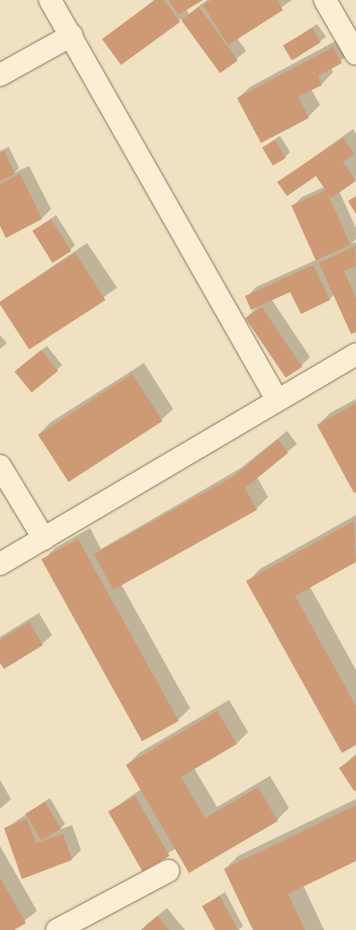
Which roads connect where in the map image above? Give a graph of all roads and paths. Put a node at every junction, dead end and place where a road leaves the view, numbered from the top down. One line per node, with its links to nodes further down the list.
1 (50, 0): 3 (street)
2 (325, 0): 4 (street)
3 (72, 35): 5 (street); 7 (street)
4 (356, 54)
5 (0, 75)
6 (356, 354): 7 (street)
7 (277, 400): 9 (street)
8 (0, 466): 9 (street)
9 (44, 539): 10 (street)
10 (0, 564)
11 (168, 872): 12 (street)
12 (57, 930)

